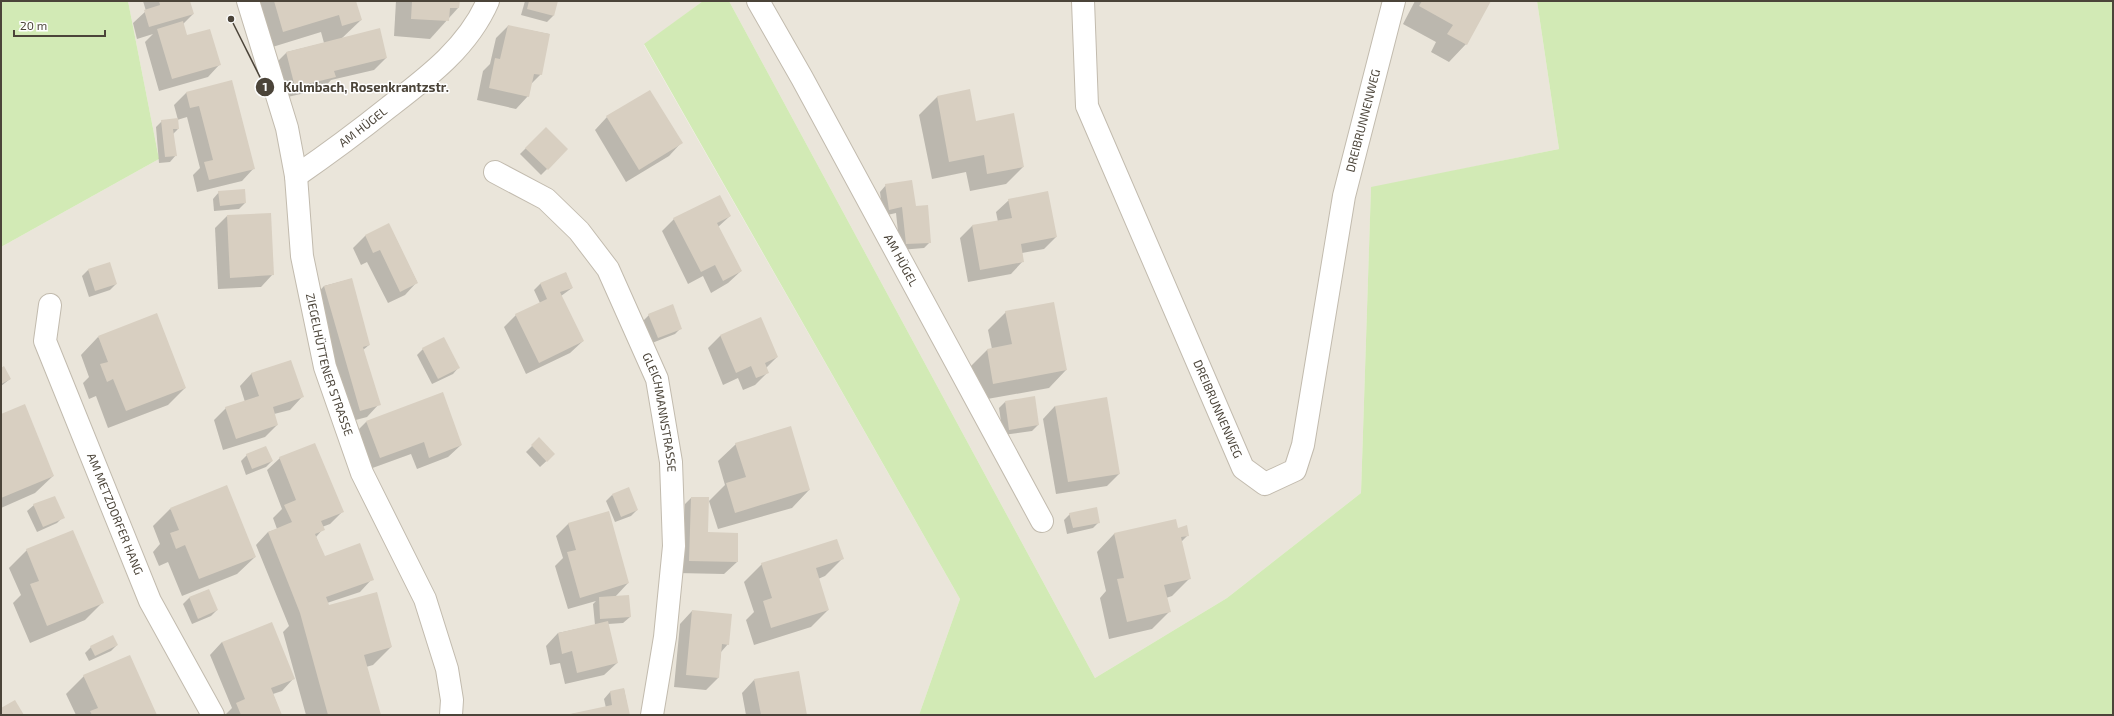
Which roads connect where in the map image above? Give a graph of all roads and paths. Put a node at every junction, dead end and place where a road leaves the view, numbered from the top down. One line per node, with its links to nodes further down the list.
1 (248, 1): 7 (street, ZIEGELHÜTTENER STRASSE)
2 (488, 1): 7 (street, AM HÜGEL)
3 (758, 1): 9 (street, AM HÜGEL)
4 (1083, 1): 5 (street, DREIBRUNNENWEG)
5 (1394, 1)
6 (495, 172): 12 (street, GLEICHMANNSTRASSE)
7 (296, 176): 11 (street, ZIEGELHÜTTENER STRASSE)
8 (50, 305): 10 (street, AM METZDORFER HANG)
9 (1042, 521)
10 (213, 715)
11 (451, 715)
12 (652, 715)

